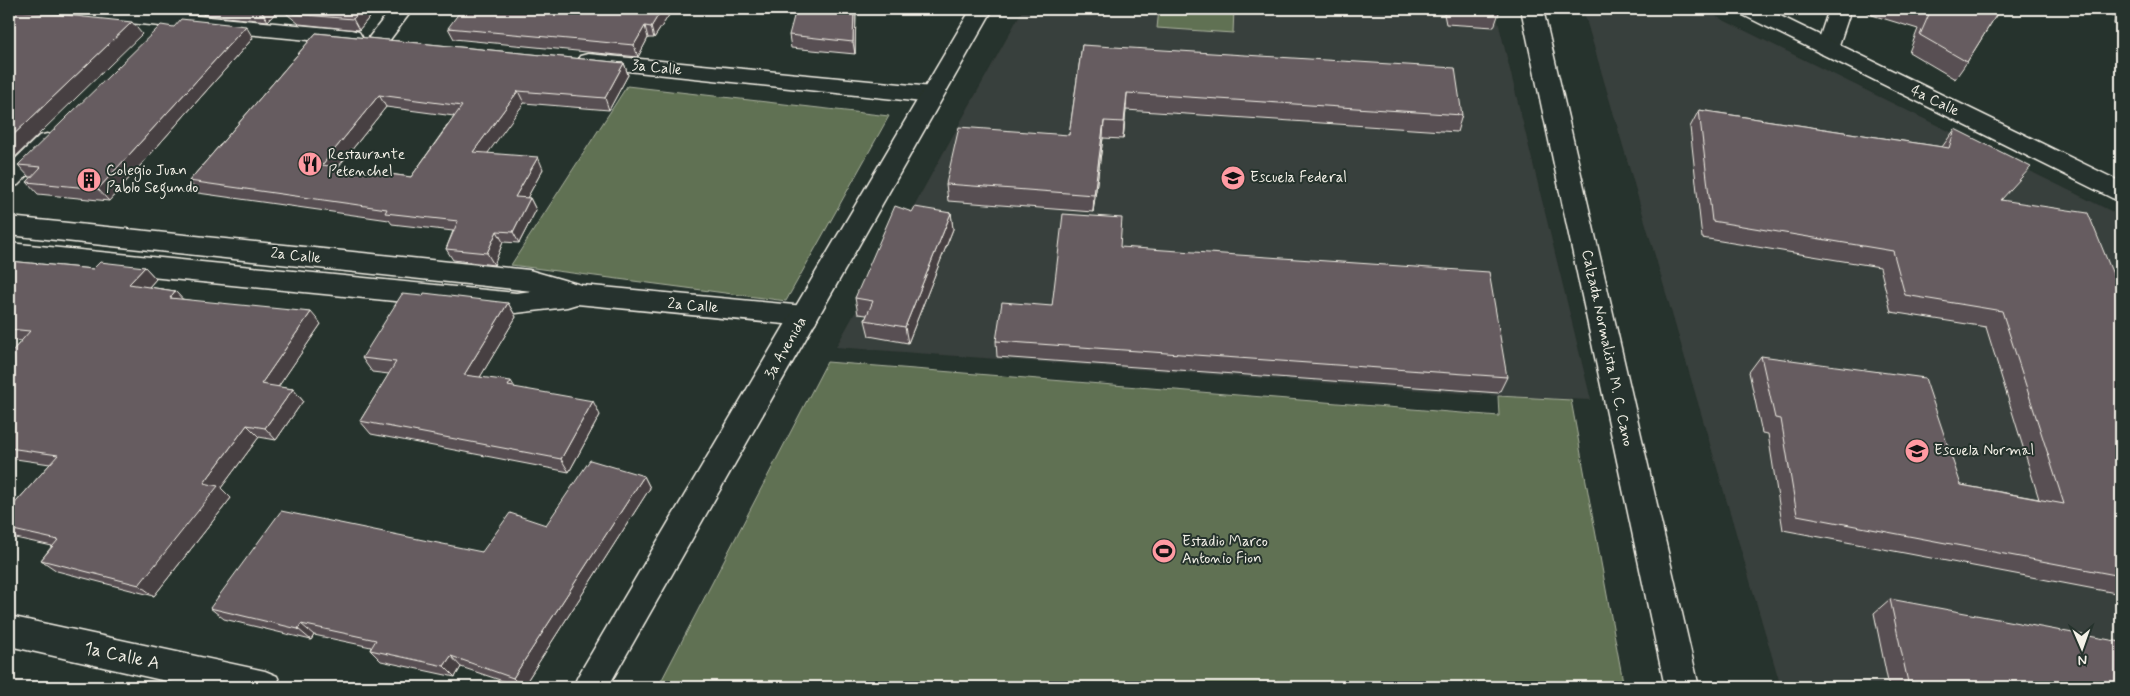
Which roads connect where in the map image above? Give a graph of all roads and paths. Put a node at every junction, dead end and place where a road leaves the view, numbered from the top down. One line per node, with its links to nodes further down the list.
1 (54, 9): 7 (street)
2 (402, 9): 7 (street)
3 (982, 9): 11 (street, 3a Avenida)
4 (1532, 9): 22 (street, Calzada Normalista M. C. Cano)
5 (1749, 9): 9 (street, 4a Calle)
6 (1840, 9): 9 (street)
7 (178, 14): 8 (street)
8 (151, 40)
9 (1827, 48): 14 (street, 4a Calle)
10 (566, 59): 11 (street, 3a Calle)
11 (932, 95): 18 (street, 3a Avenida)
12 (66, 124): 13 (street)
13 (9, 179)
14 (2121, 192)
15 (9, 226): 17 (street, 2a Calle)
16 (9, 253): 17 (street, 2a Calle)
17 (581, 295): 18 (street, 2a Calle)
18 (805, 316): 21 (street, 3a Avenida)
19 (9, 631): 20 (street, 1a Calle A)
20 (264, 687)
21 (590, 687)
22 (1682, 687)

